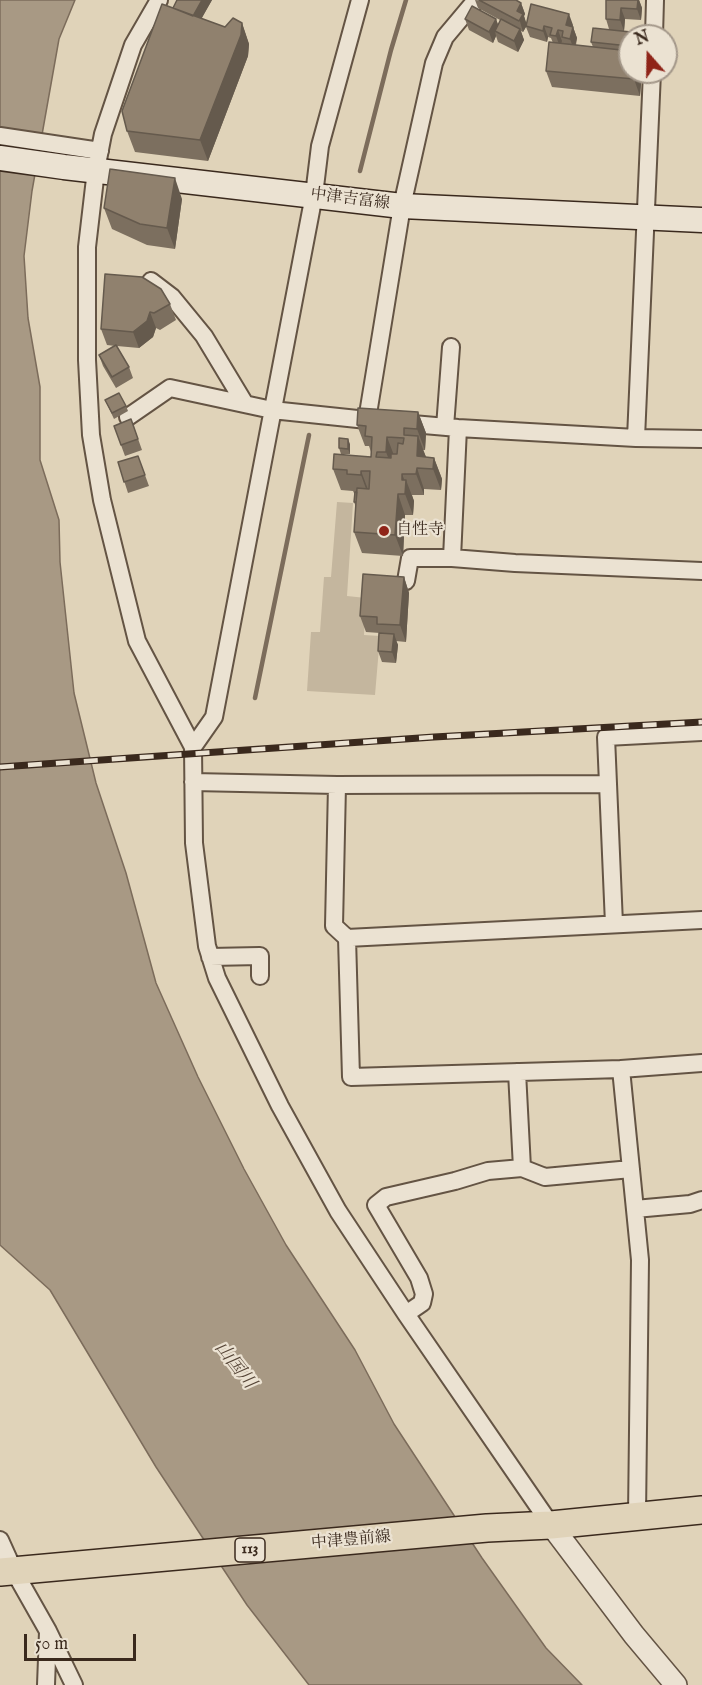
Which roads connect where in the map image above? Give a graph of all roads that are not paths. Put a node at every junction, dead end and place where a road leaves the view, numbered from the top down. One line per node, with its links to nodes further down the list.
1 (159, 0): 9 (street)
2 (360, 0): 10 (street)
3 (476, 0): 11 (street)
4 (655, 0): 5 (street)
5 (654, 24)
6 (652, 84): 12 (street)
7 (0, 136): 9 (street)
8 (0, 158): 9 (main road, 中津吉富線)
9 (98, 161): 10 (main road, 中津吉富線); 27 (street)
10 (314, 195): 11 (main road, 中津吉富線); 17 (street)
11 (402, 206): 12 (main road, 中津吉富線); 19 (street)
12 (646, 217): 13 (main road, 中津吉富線); 21 (street)
13 (702, 220)
14 (151, 281): 16 (street)
15 (451, 346): 20 (street)
16 (244, 404): 17 (street); 18 (street)
17 (272, 410): 19 (street); 27 (street)
18 (128, 417)
19 (367, 420): 20 (street)
20 (452, 427): 21 (street); 23 (street)
21 (636, 438): 22 (street)
22 (702, 439)
23 (452, 558): 24 (street); 25 (street)
24 (702, 571)
25 (406, 581)
26 (702, 732): 29 (street)
27 (194, 747): 28 (street)
28 (193, 782): 30 (street); 34 (street)
29 (608, 784): 30 (street); 32 (street)
30 (337, 785): 33 (street)
31 (702, 920): 32 (street)
32 (614, 924): 33 (street)
33 (347, 938): 38 (street)
34 (210, 957): 35 (street); 43 (street)
35 (260, 976)
36 (702, 1063): 37 (street)
37 (621, 1069): 38 (street); 40 (street)
38 (517, 1072): 39 (street)
39 (522, 1168): 40 (street); 43 (street)
40 (631, 1169): 42 (street)
41 (702, 1200): 42 (street)
42 (635, 1209): 45 (street)
43 (406, 1314): 46 (street)
44 (702, 1510): 45 (main road, 中津豊前線 / 113)
45 (637, 1516): 46 (main road, 中津豊前線 / 113)
46 (551, 1525): 48 (main road, 中津豊前線 / 113); 52 (street)
47 (0, 1540): 48 (street)
48 (7, 1572): 49 (street)
49 (48, 1631): 50 (street); 51 (street)
50 (46, 1685)
51 (74, 1685)
52 (676, 1685)

